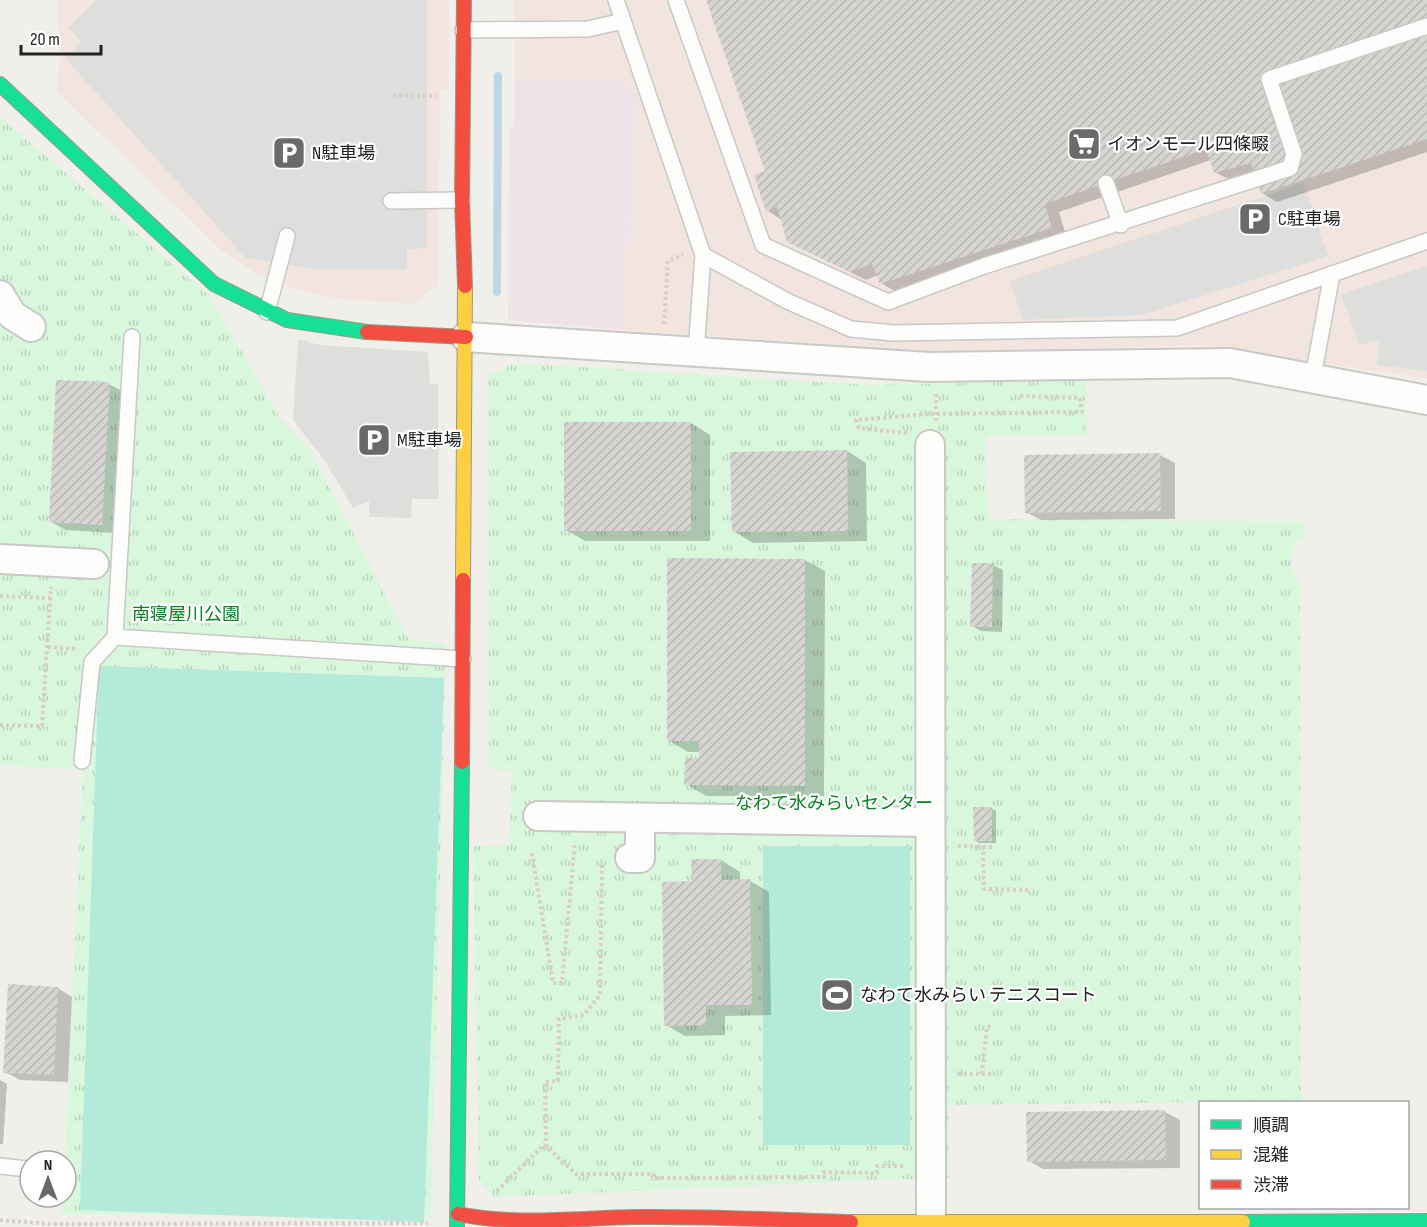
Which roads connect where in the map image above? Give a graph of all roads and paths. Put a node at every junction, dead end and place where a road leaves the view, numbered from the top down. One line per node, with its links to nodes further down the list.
1 (464, 0): 6 (street)
2 (616, 0): 4 (lane)
3 (676, 0): 13 (lane)
4 (623, 21): 6 (lane); 16 (lane)
5 (1427, 26): 13 (lane)
6 (464, 30): 9 (street)
7 (0, 84): 19 (street)
8 (393, 95): 9 (path)
9 (464, 97): 11 (street)
10 (1106, 183): 13 (lane)
11 (462, 200): 12 (lane); 22 (street)
12 (391, 201)
13 (1121, 225)
14 (287, 236): 19 (lane)
15 (1427, 242): 17 (lane)
16 (702, 252): 17 (lane); 23 (path); 24 (lane)
17 (1332, 274): 25 (lane)
18 (0, 295): 20 (street)
19 (267, 312): 22 (street)
20 (31, 327)
21 (132, 337): 33 (lane)
22 (466, 337): 23 (street); 39 (street)
23 (663, 352): 24 (street)
24 (696, 353): 25 (street)
25 (1312, 377): 29 (street)
26 (936, 393): 27 (path)
27 (947, 394)
28 (1014, 396): 30 (path)
29 (1427, 400)
30 (930, 445): 44 (street)
31 (0, 559): 32 (street)
32 (53, 562): 33 (street); 35 (path)
33 (106, 565): 36 (lane)
34 (0, 596): 35 (path)
35 (50, 598): 37 (path)
36 (115, 637): 39 (lane); 41 (lane)
37 (48, 647): 38 (path); 40 (path)
38 (85, 649)
39 (464, 659): 62 (street)
40 (0, 725)
41 (82, 761)
42 (538, 816): 43 (street)
43 (640, 818): 44 (street); 50 (street)
44 (930, 822): 57 (street)
45 (575, 836): 49 (path)
46 (948, 846): 47 (path)
47 (983, 847): 48 (path); 51 (path)
48 (994, 848)
49 (532, 853)
50 (630, 858): 56 (path)
51 (1028, 890)
52 (991, 1026): 54 (path)
53 (948, 1074): 54 (path)
54 (982, 1074): 55 (path)
55 (992, 1074)
56 (546, 1143): 57 (path); 60 (path)
57 (931, 1165): 64 (street)
58 (0, 1166): 59 (lane)
59 (18, 1168)
60 (496, 1193)
61 (0, 1220): 62 (path)
62 (457, 1221): 64 (street)
63 (1427, 1221): 64 (street)
64 (931, 1224)

